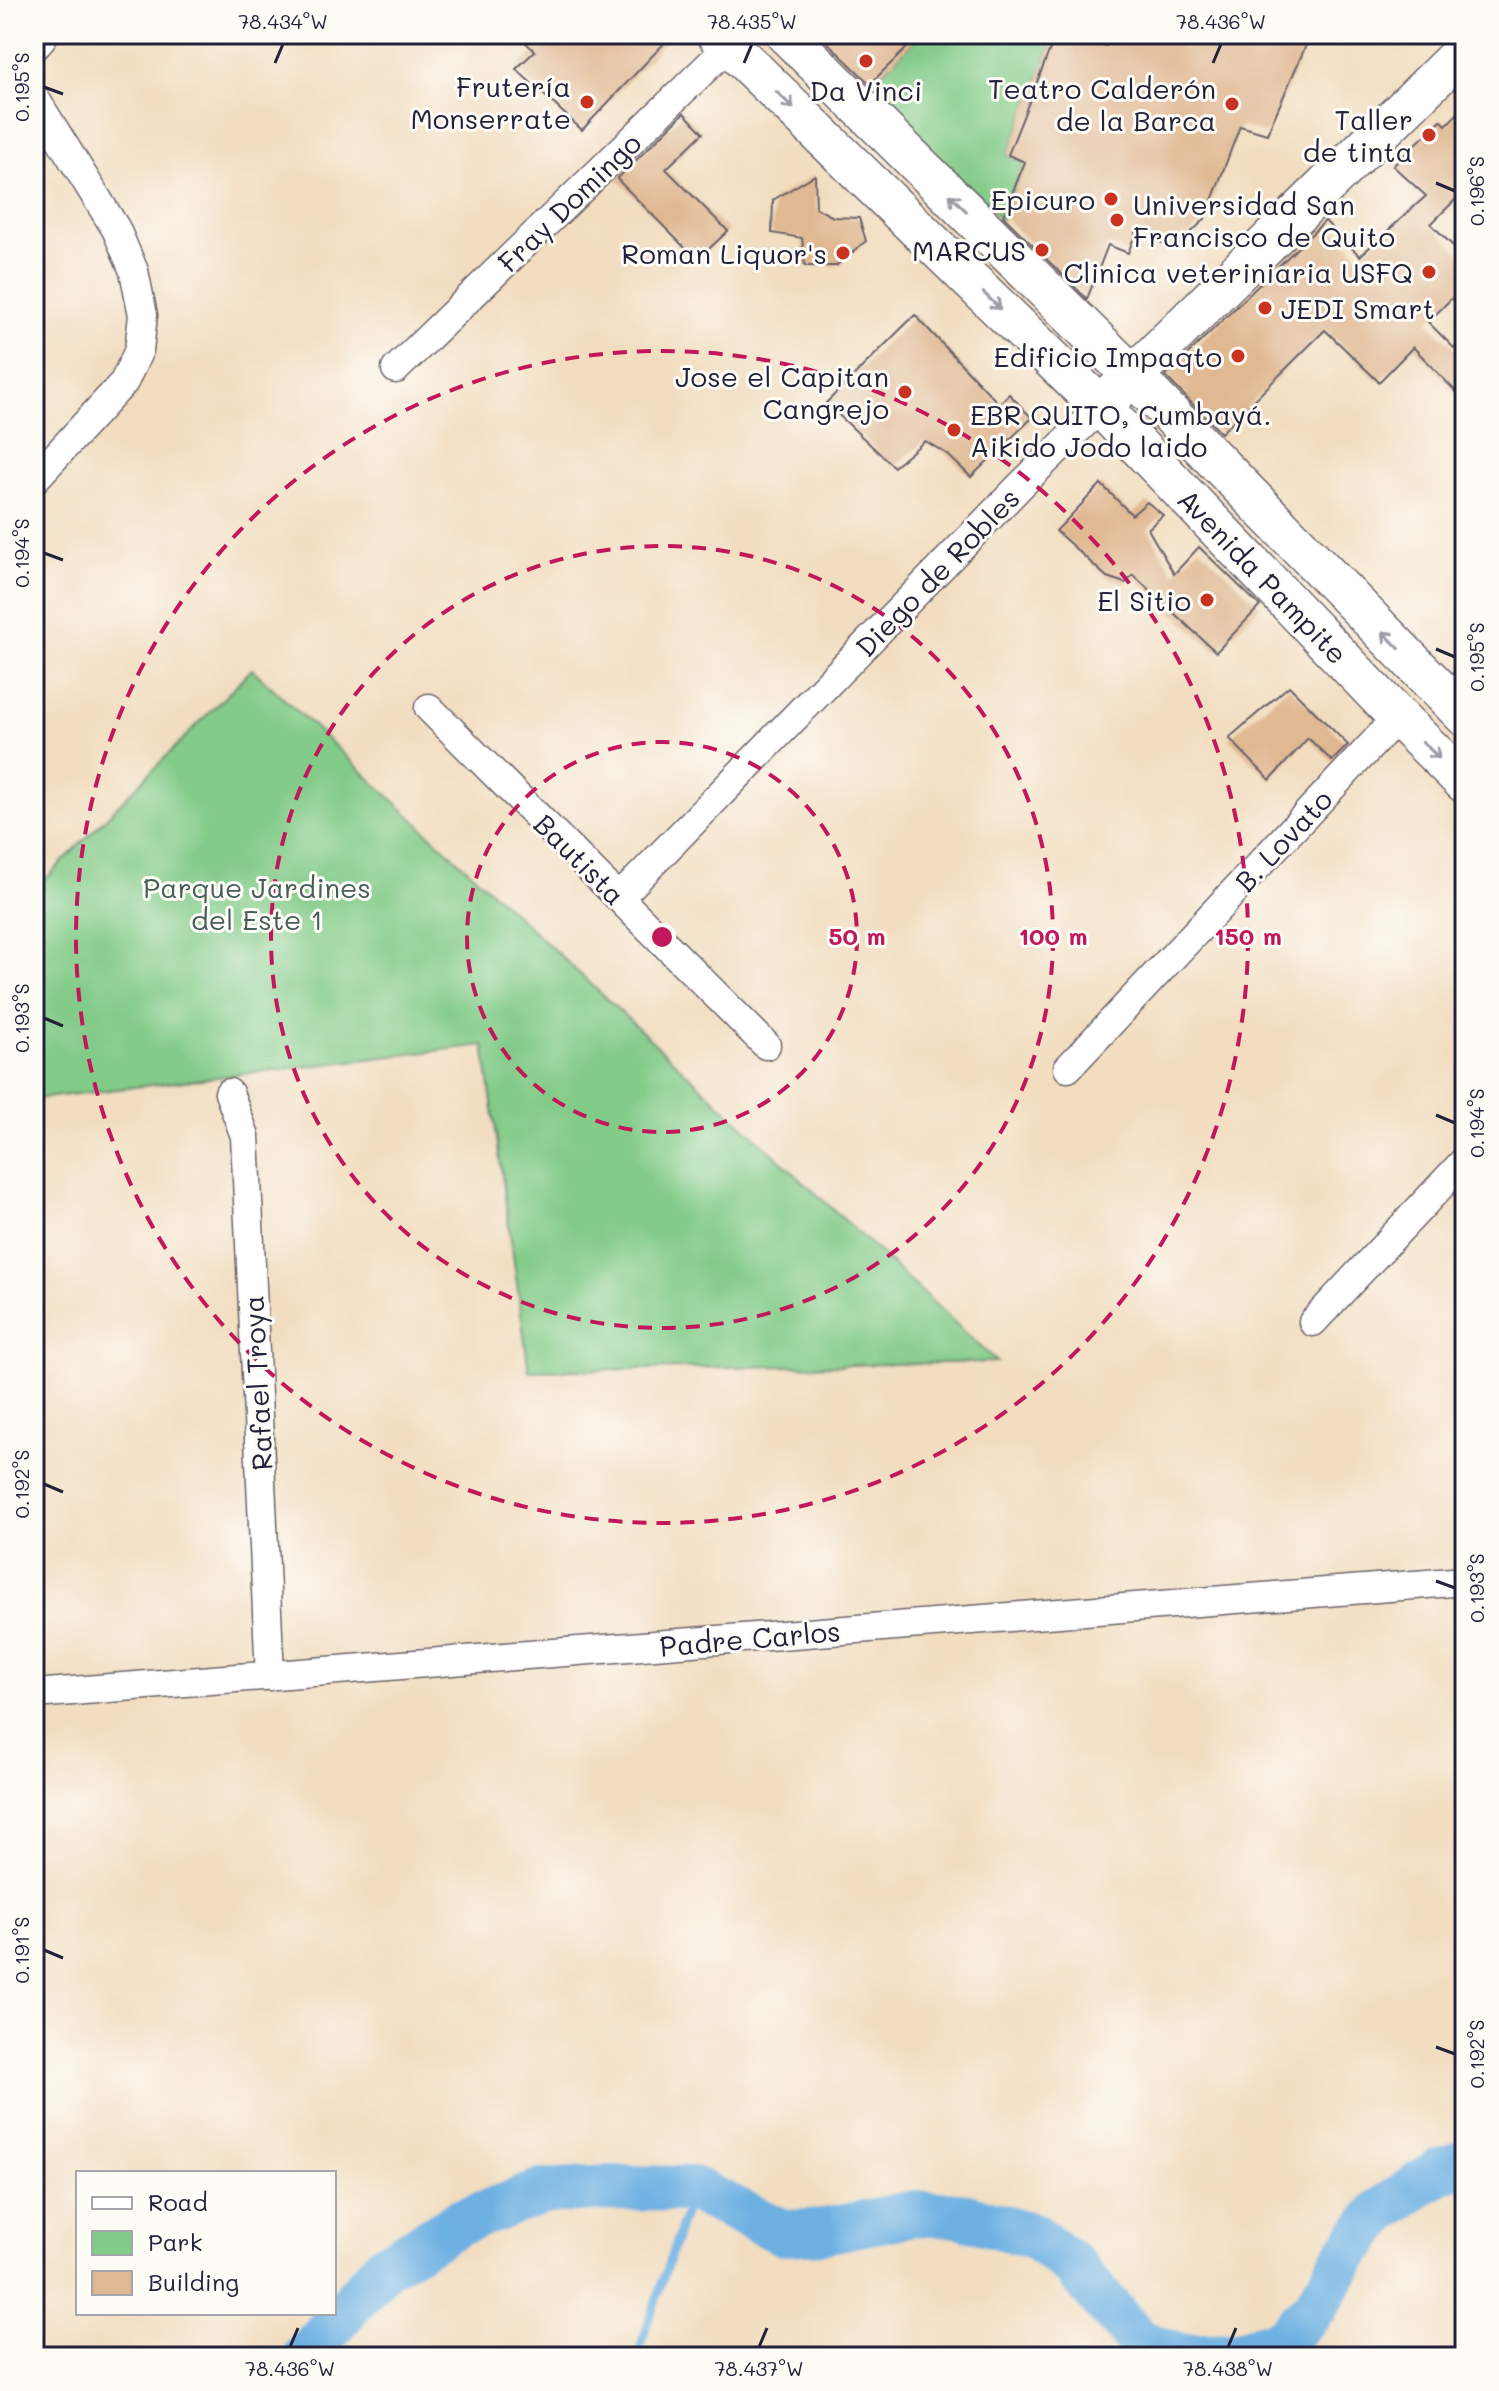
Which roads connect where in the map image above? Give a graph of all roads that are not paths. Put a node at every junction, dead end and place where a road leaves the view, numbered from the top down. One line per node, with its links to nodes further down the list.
1 (786, 34): 6 (street, Avenida Pampite, one-way to 1)
2 (729, 38): 5 (street, Fray Domingo); 7 (street, Avenida Pampite, one-way to 7)
3 (1465, 49): 6 (street, Diego de Robles)
4 (34, 97): 8 (street)
5 (396, 369)
6 (1133, 376): 7 (street, Diego de Robles); 9 (street, Avenida Pampite, one-way to 6)
7 (1101, 407): 12 (street, Avenida Pampite); 14 (street, Diego de Robles)
8 (34, 480)
9 (1431, 681): 11 (street, Avenida Pampite); 12 (street)
10 (429, 708): 14 (street, Bautista)
11 (1465, 716)
12 (1398, 717): 13 (street, Avenida Pampite, one-way to 13); 16 (street, B. Lovato)
13 (1465, 783)
14 (619, 898): 15 (street, Bautista)
15 (766, 1045)
16 (1068, 1068)
17 (229, 1093): 21 (street, Rafael Troya)
18 (1465, 1160): 19 (street)
19 (1313, 1322)
20 (1465, 1581): 21 (street, Padre Carlos)
21 (270, 1676): 22 (street, Padre Carlos)
22 (34, 1694)

